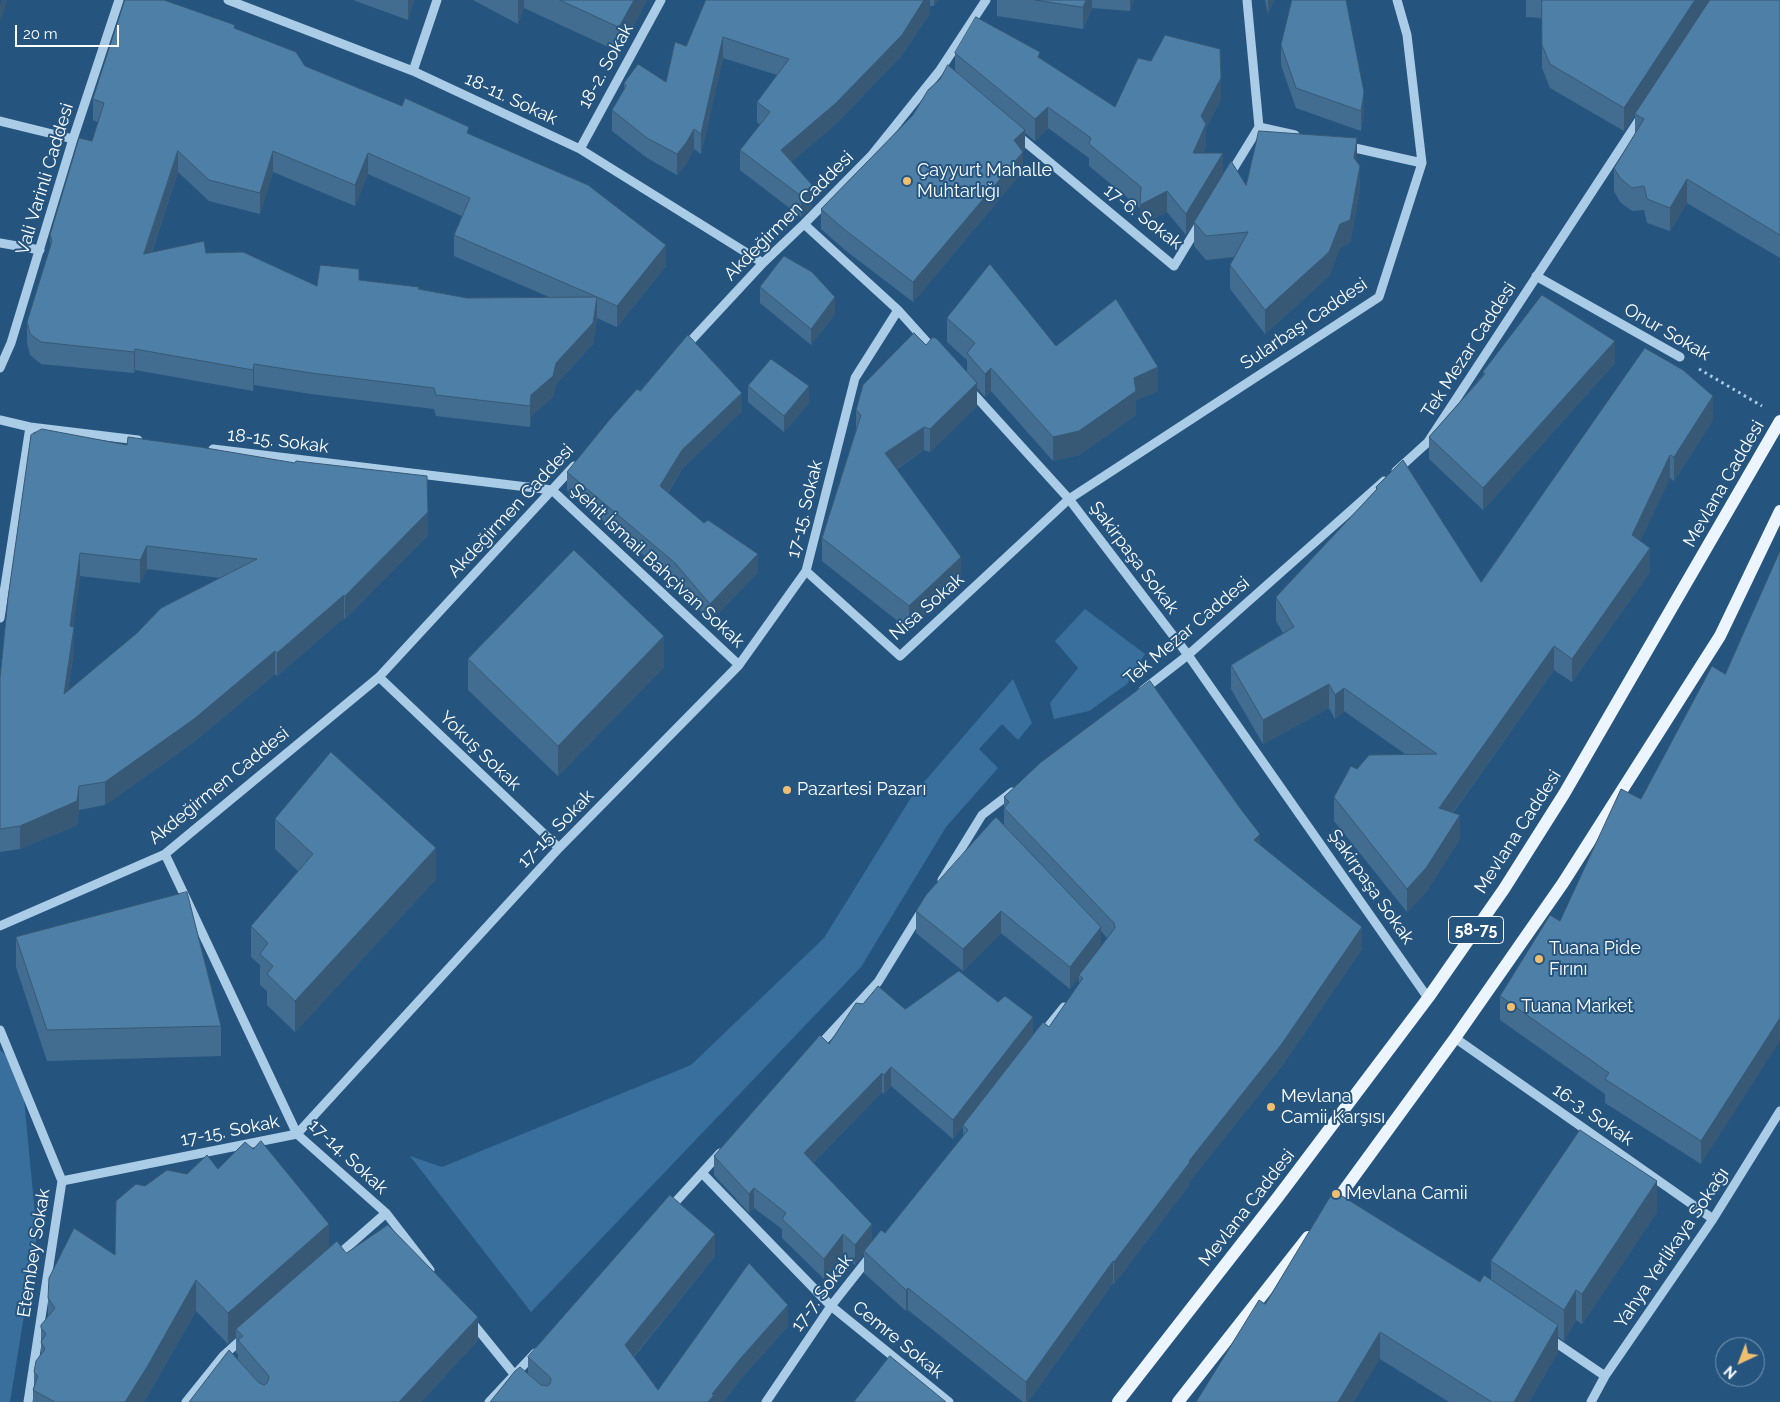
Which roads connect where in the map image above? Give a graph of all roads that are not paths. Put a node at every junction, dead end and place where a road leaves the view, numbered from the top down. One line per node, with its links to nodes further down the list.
1 (119, 0): 16 (street, Vali Varinli Caddesi)
2 (228, 0): 9 (street, 18-11. Sokak)
3 (437, 0): 9 (street)
4 (661, 0): 18 (street, 18-2. Sokak)
5 (986, 0): 8 (street, Akdeğirmen Caddesi)
6 (1247, 0): 14 (street)
7 (1397, 0): 19 (street, Sularbaşı Caddesi)
8 (940, 70): 10 (street); 22 (street, Akdeğirmen Caddesi)
9 (413, 71): 18 (street, 18-11. Sokak)
10 (948, 76)
11 (1649, 106): 26 (street, Tek Mezar Caddesi)
12 (0, 121): 16 (street)
13 (1008, 127): 21 (street, 17-6. Sokak)
14 (1260, 127): 15 (street); 20 (street)
15 (1307, 138)
16 (73, 139): 24 (street, Vali Varinli Caddesi)
17 (1336, 144): 19 (street)
18 (580, 148): 25 (street, 18-11. Sokak)
19 (1422, 163): 40 (street, Sularbaşı Caddesi)
20 (1224, 184)
21 (1204, 217)
22 (804, 224): 25 (street, Akdeğirmen Caddesi); 27 (street)
23 (0, 243): 24 (street)
24 (40, 250): 31 (street, Vali Varinli Caddesi)
25 (763, 263): 28 (street, Akdeğirmen Caddesi)
26 (1536, 276): 30 (street, Onur Sokak); 44 (street, Tek Mezar Caddesi)
27 (898, 310): 29 (street); 42 (street, 17-15. Sokak)
28 (681, 351)
29 (937, 354)
30 (1680, 358)
31 (0, 368)
32 (964, 383): 40 (street, Şakirpaşa Sokak)
33 (0, 420): 35 (street)
34 (1780, 422): 55 (main road, Mevlana Caddesi / 58-75)
35 (30, 428): 36 (street); 43 (street)
36 (148, 442)
37 (207, 449): 39 (street, 18-15. Sokak)
38 (579, 461): 39 (street, Akdeğirmen Caddesi)
39 (552, 490): 45 (street, Şehit İsmail Bahçivan Sokak); 46 (street, Akdeğirmen Caddesi)
40 (1069, 499): 42 (street, Nisa Sokak); 44 (street, Şakirpaşa Sokak)
41 (1780, 511): 57 (main road, 58-75)
42 (806, 571): 45 (street, 17-15. Sokak)
43 (0, 618)
44 (1188, 655): 47 (street, Tek Mezar Caddesi); 55 (street, Şakirpaşa Sokak)
45 (739, 665): 49 (street, 17-15. Sokak)
46 (378, 676): 49 (street, Yokuş Sokak); 50 (street, Akdeğirmen Caddesi)
47 (1134, 696)
48 (1020, 785): 51 (street)
49 (559, 848): 61 (street, 17-15. Sokak)
50 (165, 854): 53 (street, Akdeğirmen Caddesi); 61 (street, 17-14. Sokak)
51 (935, 890)
52 (925, 907): 59 (street)
53 (0, 926)
54 (1073, 996): 58 (street)
55 (1428, 998): 84 (main road, Mevlana Caddesi / 58-75)
56 (0, 1030): 64 (street, Etembey Sokak)
57 (1456, 1038): 67 (street, 16-3. Sokak); 85 (main road, 58-75)
58 (1036, 1042)
59 (810, 1056)
60 (1780, 1111): 67 (street, Yahya Yerlikaya Sokağı)
61 (297, 1134): 64 (street, 17-15. Sokak); 65 (street, 17-14. Sokak)
62 (729, 1144): 63 (street)
63 (702, 1173): 66 (street); 71 (street, Cemre Sokak)
64 (62, 1181): 79 (street, Etembey Sokak)
65 (386, 1213): 69 (street); 70 (street, 17-14. Sokak)
66 (662, 1216)
67 (1713, 1219): 77 (street, Yahya Yerlikaya Sokağı)
68 (880, 1244): 71 (street, 17-7. Sokak)
69 (326, 1265)
70 (434, 1275)
71 (831, 1306): 82 (street, 17-7. Sokak); 83 (street, Cemre Sokak)
72 (465, 1313): 76 (street)
73 (252, 1330): 80 (street)
74 (1539, 1331): 77 (street)
75 (541, 1346): 76 (street)
76 (514, 1375): 78 (street); 81 (street)
77 (1605, 1376): 86 (street, Yahya Yerlikaya Sokağı)
78 (526, 1386)
79 (28, 1402)
80 (186, 1402)
81 (489, 1402)
82 (766, 1402)
83 (949, 1402)
84 (1118, 1402)
85 (1178, 1402)
86 (1591, 1402)

